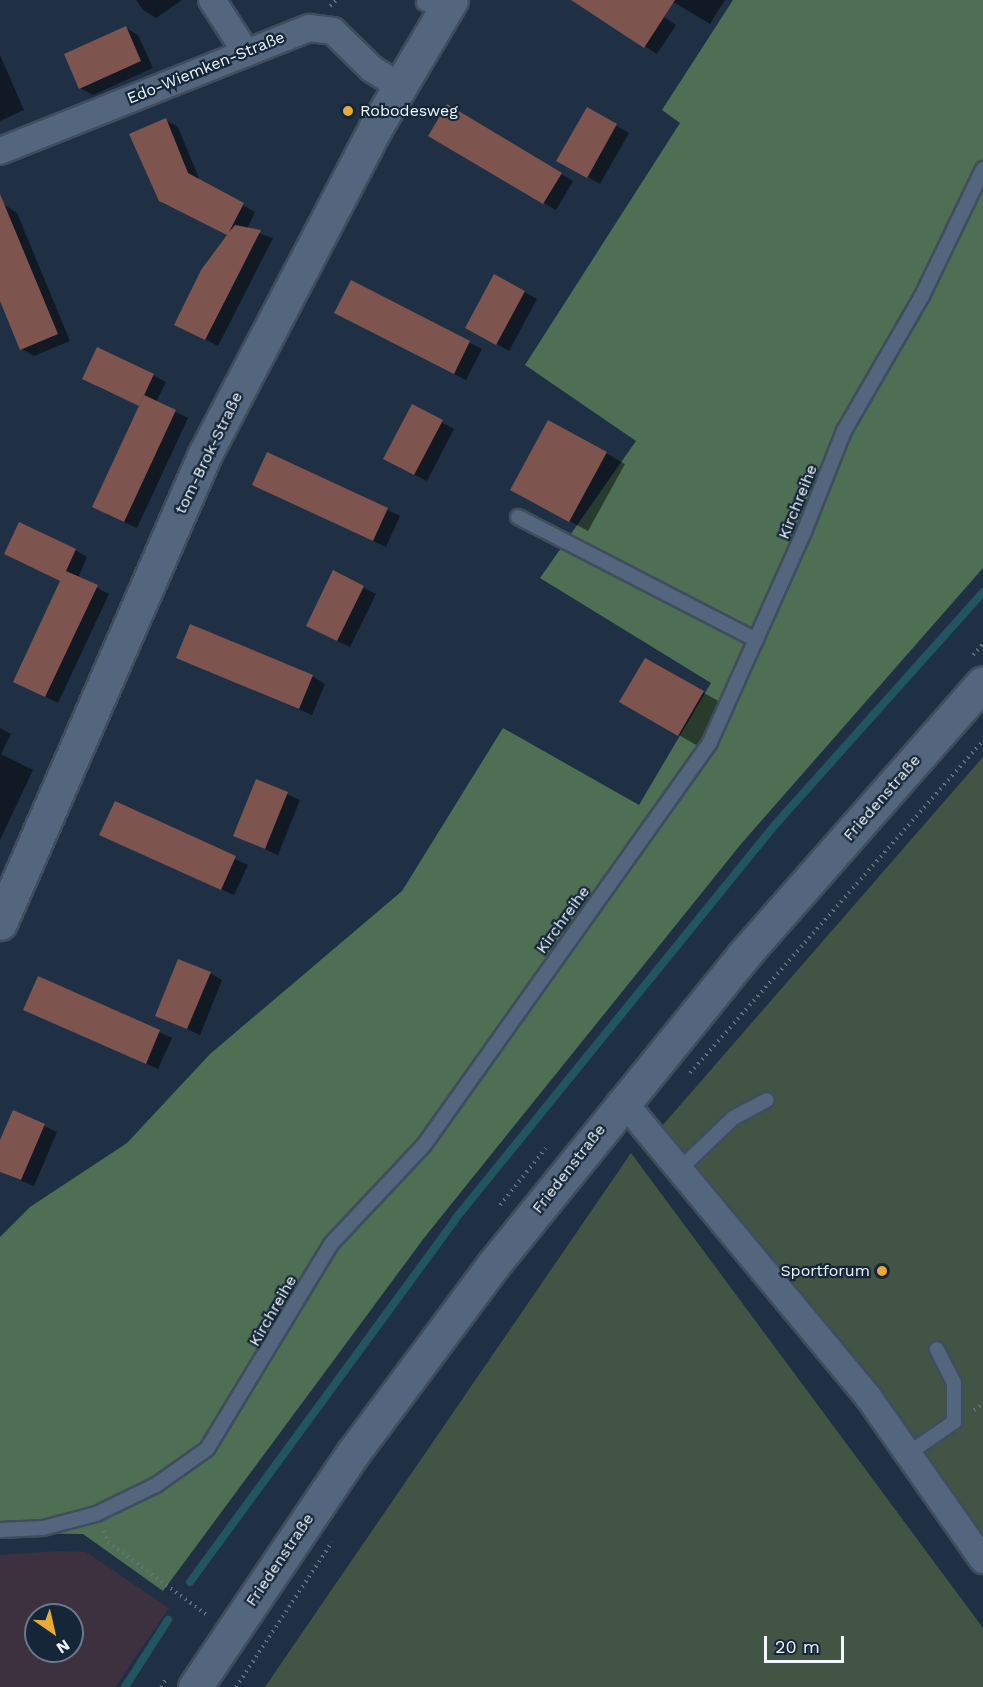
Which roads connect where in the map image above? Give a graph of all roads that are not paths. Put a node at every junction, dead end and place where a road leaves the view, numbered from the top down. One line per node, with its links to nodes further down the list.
1 (212, 0): 3 (street)
2 (440, 5): 4 (main road, tom-Brok-Straße)
3 (245, 51): 4 (street, Edo-Wiemken-Straße); 5 (street, Edo-Wiemken-Straße)
4 (398, 86): 10 (main road, tom-Brok-Straße)
5 (0, 151)
6 (983, 169): 8 (lane, Kirchreihe)
7 (518, 517): 8 (lane)
8 (756, 640): 16 (lane, Kirchreihe)
9 (983, 683): 12 (main road, Friedenstraße)
10 (0, 923)
11 (767, 1100): 13 (lane)
12 (620, 1104): 13 (street); 18 (main road, Friedenstraße)
13 (679, 1170): 15 (street)
14 (937, 1349): 15 (lane)
15 (909, 1453): 17 (street)
16 (0, 1530)
17 (983, 1560)
18 (195, 1687)

